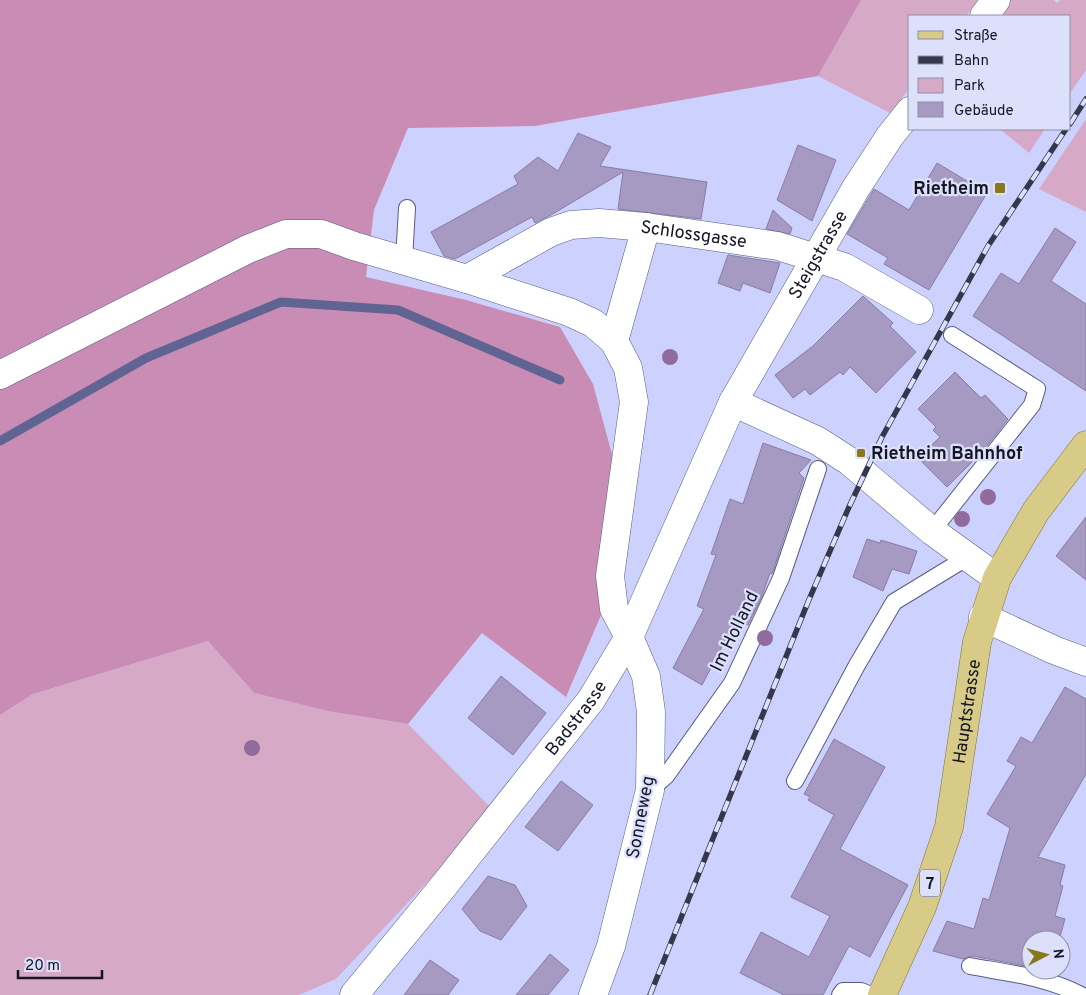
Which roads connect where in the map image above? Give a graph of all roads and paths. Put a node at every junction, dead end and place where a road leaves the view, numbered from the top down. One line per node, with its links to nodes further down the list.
1 (996, 0): 2 (street)
2 (985, 15)
3 (908, 114): 6 (street, Steigstrasse)
4 (407, 208): 7 (lane)
5 (646, 227): 6 (street, Schlossgasse); 8 (street, Schlossgasse); 11 (street)
6 (815, 258): 9 (street, Schlossgasse); 13 (street, Steigstrasse)
7 (404, 260): 8 (street); 12 (street)
8 (467, 279): 11 (street)
9 (919, 310)
10 (952, 335): 16 (lane)
11 (614, 341): 20 (street, Sonneweg)
12 (0, 375)
13 (733, 402): 16 (street); 20 (street, Badstrasse)
14 (1086, 445): 18 (main road, Hauptstrasse / 7)
15 (818, 469): 23 (lane, Im Holland)
16 (932, 531): 17 (street)
17 (968, 557): 18 (street); 22 (lane)
18 (997, 578): 19 (main road, Hauptstrasse / 7)
19 (983, 618): 21 (street); 29 (main road, Hauptstrasse / 7)
20 (629, 637): 23 (street, Sonneweg); 25 (street, Badstrasse)
21 (1086, 662)
22 (795, 782)
23 (650, 790): 26 (street, Sonneweg)
24 (970, 966): 30 (lane)
25 (354, 995)
26 (593, 995)
27 (840, 995): 28 (lane)
28 (870, 995)
29 (882, 995)
30 (1082, 995)

